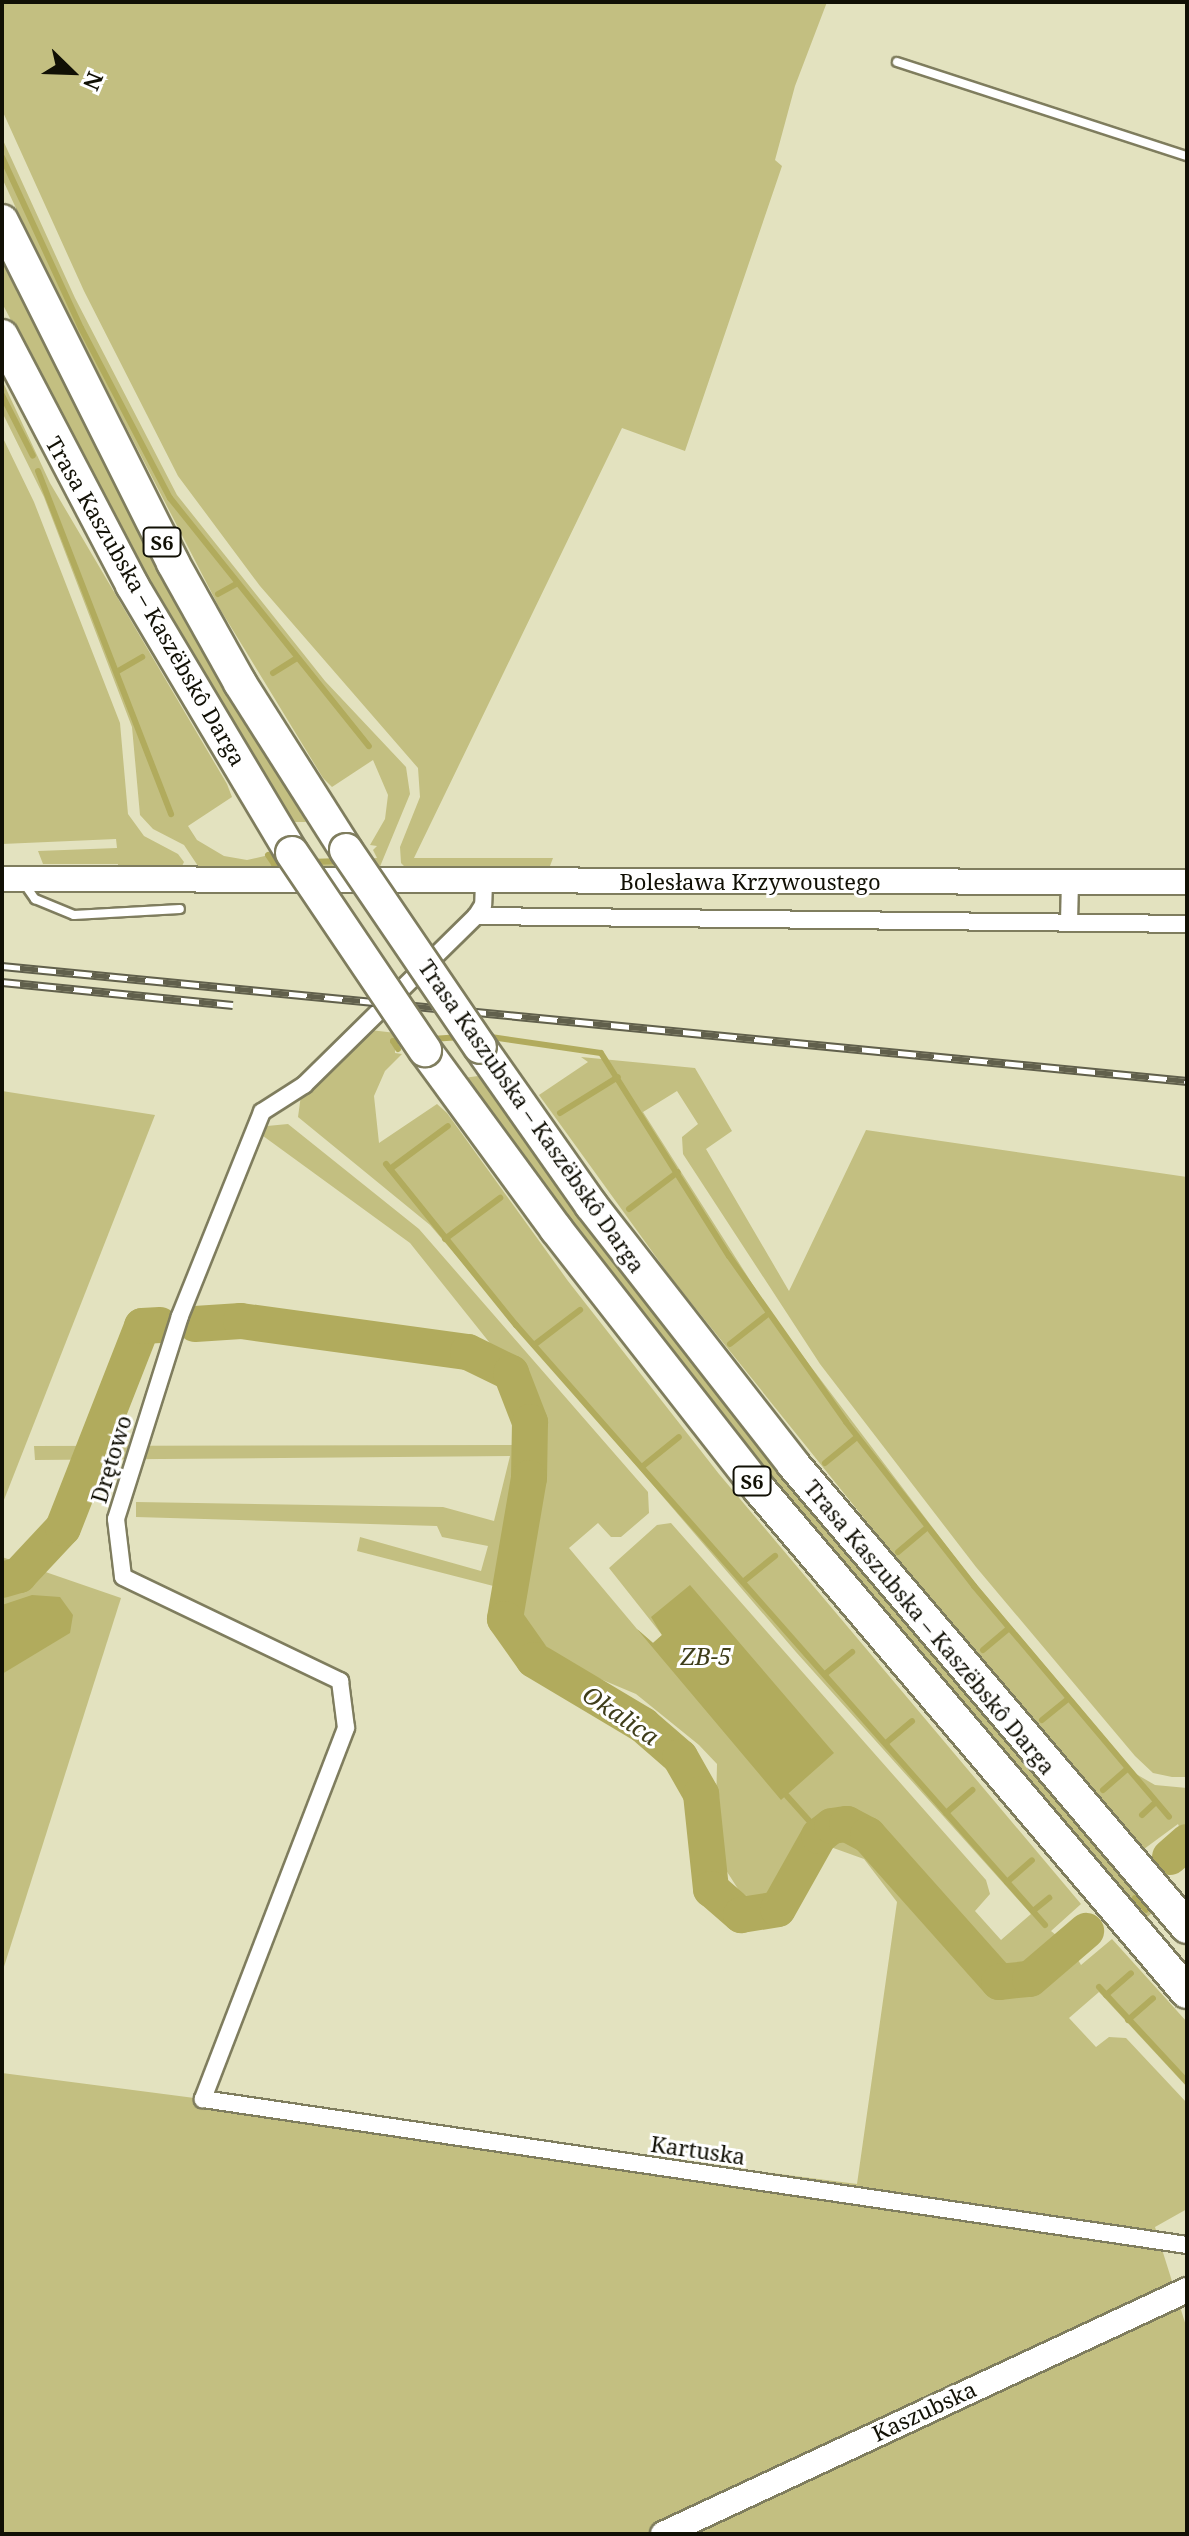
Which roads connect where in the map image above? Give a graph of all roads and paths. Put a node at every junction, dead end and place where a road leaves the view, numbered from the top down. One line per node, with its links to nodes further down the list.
1 (897, 62): 2 (lane)
2 (1187, 156)
3 (2, 221): 13 (highway, Trasa Kaszubska – Kaszëbskô Darga / S6, bridge)
4 (2, 336): 14 (highway, Trasa Kaszubska – Kaszëbskô Darga / S6, bridge)
5 (12, 879): 6 (main road, Bolesława Krzywoustego); 9 (lane)
6 (484, 882): 7 (main road, Bolesława Krzywoustego); 10 (street)
7 (1070, 882): 8 (main road, Bolesława Krzywoustego); 11 (street)
8 (1187, 882)
9 (180, 909)
10 (476, 916): 11 (street); 19 (street, Drętowo)
11 (1069, 922): 12 (street)
12 (1187, 924)
13 (1152, 1887): 15 (highway, Trasa Kaszubska – Kaszëbskô Darga / S6); 16 (lane)
14 (1118, 1913): 17 (lane); 18 (highway, Trasa Kaszubska – Kaszëbskô Darga / S6)
15 (1187, 1927)
16 (1187, 1937)
17 (1187, 1975)
18 (1187, 1992)
19 (203, 2099): 20 (street, Kartuska)
20 (1187, 2245)
21 (1187, 2291): 22 (main road, Kaszubska)
22 (663, 2534)

